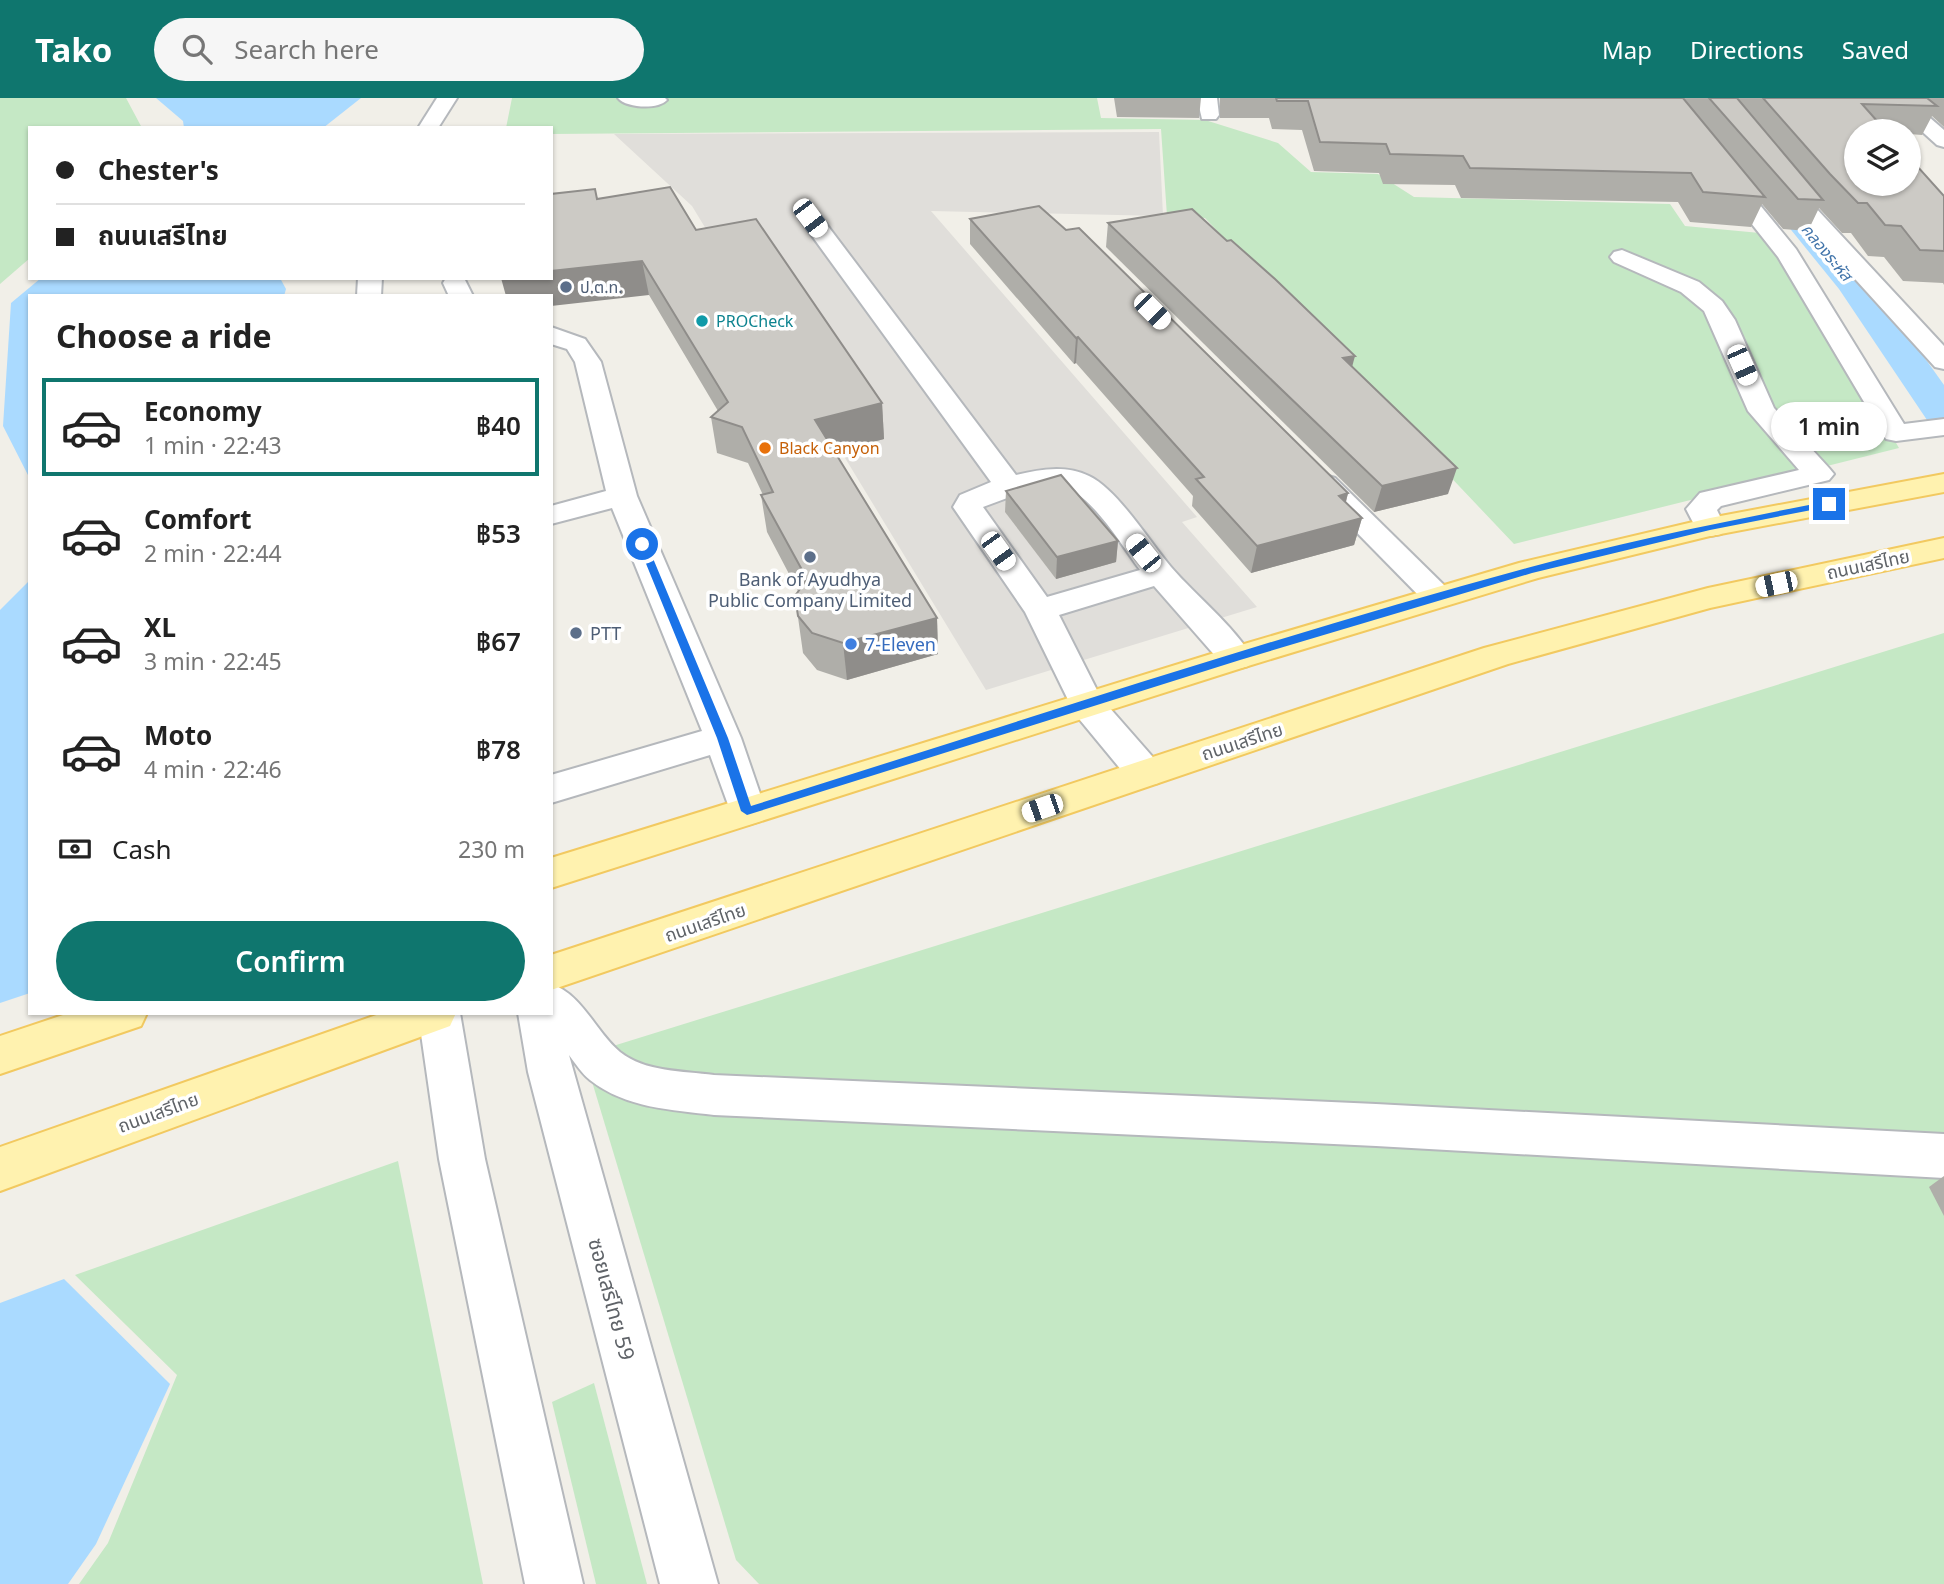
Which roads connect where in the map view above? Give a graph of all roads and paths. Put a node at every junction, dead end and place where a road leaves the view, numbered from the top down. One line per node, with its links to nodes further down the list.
1 (447, 98): 7 (street)
2 (628, 98): 6 (street)
3 (1662, 98): 13 (street)
4 (1715, 98): 12 (street)
5 (1895, 98): 8 (street)
6 (657, 100)
7 (429, 126)
8 (1944, 141)
9 (810, 218): 16 (street)
10 (1622, 257): 19 (street)
11 (553, 336): 17 (street)
12 (1944, 361)
13 (1944, 427)
14 (1306, 466): 22 (street)
15 (1944, 483): 19 (main road)
16 (1010, 487): 21 (street); 23 (street)
17 (622, 496): 18 (street); 26 (street)
18 (553, 515)
19 (1710, 527): 22 (main road)
20 (1944, 548): 27 (main road, ถนนเสรีไทย)
21 (1160, 574): 23 (street); 24 (street)
22 (1437, 597): 24 (main road)
23 (1041, 610): 25 (street)
24 (1237, 658): 25 (main road)
25 (1087, 705): 27 (street); 29 (main road)
26 (723, 738): 28 (street); 29 (street)
27 (1145, 774): 31 (main road, ถนนเสรีไทย)
28 (553, 788)
29 (747, 811): 30 (main road)
30 (553, 872)
31 (553, 972)
32 (553, 1004): 38 (street)
33 (119, 1015): 37 (main road)
34 (431, 1015): 39 (main road, ถนนเสรีไทย)
35 (437, 1015): 40 (street)
36 (539, 1015): 41 (street, ซอยเสรีไทย 59)
37 (0, 1055)
38 (1944, 1156)
39 (0, 1169)
40 (554, 1584)
41 (689, 1584)

